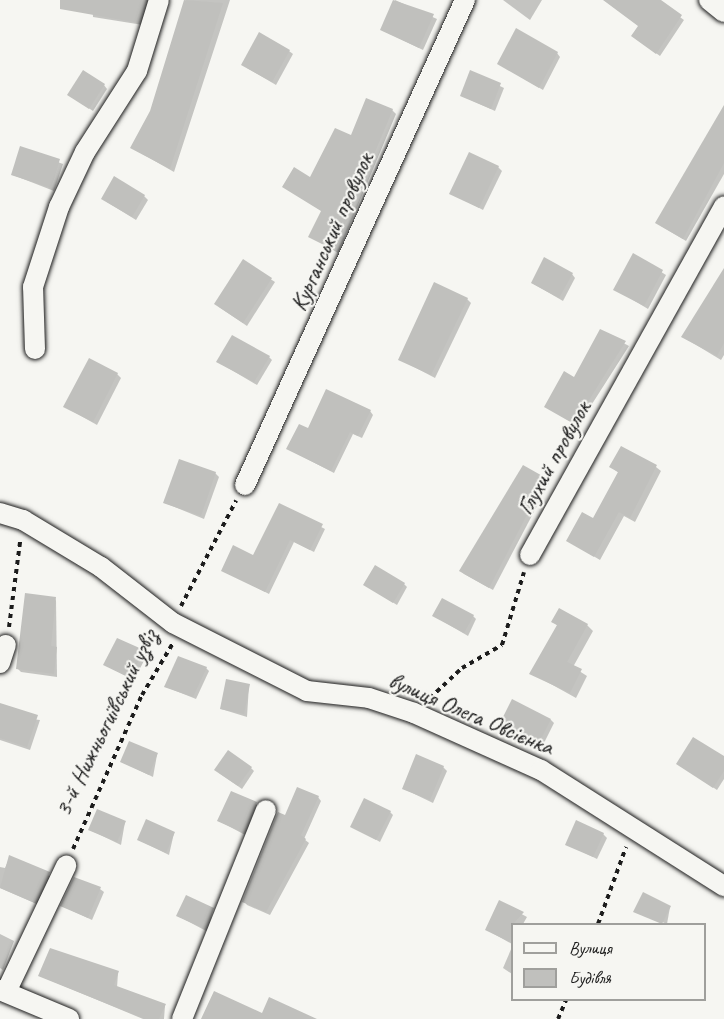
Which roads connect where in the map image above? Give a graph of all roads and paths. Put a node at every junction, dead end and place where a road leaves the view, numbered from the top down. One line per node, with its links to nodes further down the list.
1 (159, 0): 6 (street)
2 (465, 0): 7 (street, Курганський провулок)
3 (709, 0): 4 (street)
4 (724, 12)
5 (724, 206): 10 (street, Глухий провулок)
6 (35, 350)
7 (245, 485): 11 (path, 3-й Нижньогиївський узвіз)
8 (0, 513): 9 (street, вулиця Олега Овсієнка)
9 (23, 520): 11 (street, вулиця Олега Овсієнка); 12 (path)
10 (530, 555): 13 (path, Глухий провулок)
11 (178, 625): 13 (street, вулиця Олега Овсієнка); 16 (path, 3-й Нижньогиївський узвіз)
12 (3, 654)
13 (414, 713): 15 (street, вулиця Олега Овсієнка)
14 (266, 810): 23 (street)
15 (633, 826): 18 (street, вулиця Олега Овсієнка); 19 (path)
16 (76, 842)
17 (66, 866): 20 (street)
18 (724, 886)
19 (598, 923)
20 (3, 991): 22 (street)
21 (565, 1001): 24 (path)
22 (69, 1019)
23 (182, 1019)
24 (558, 1019)

